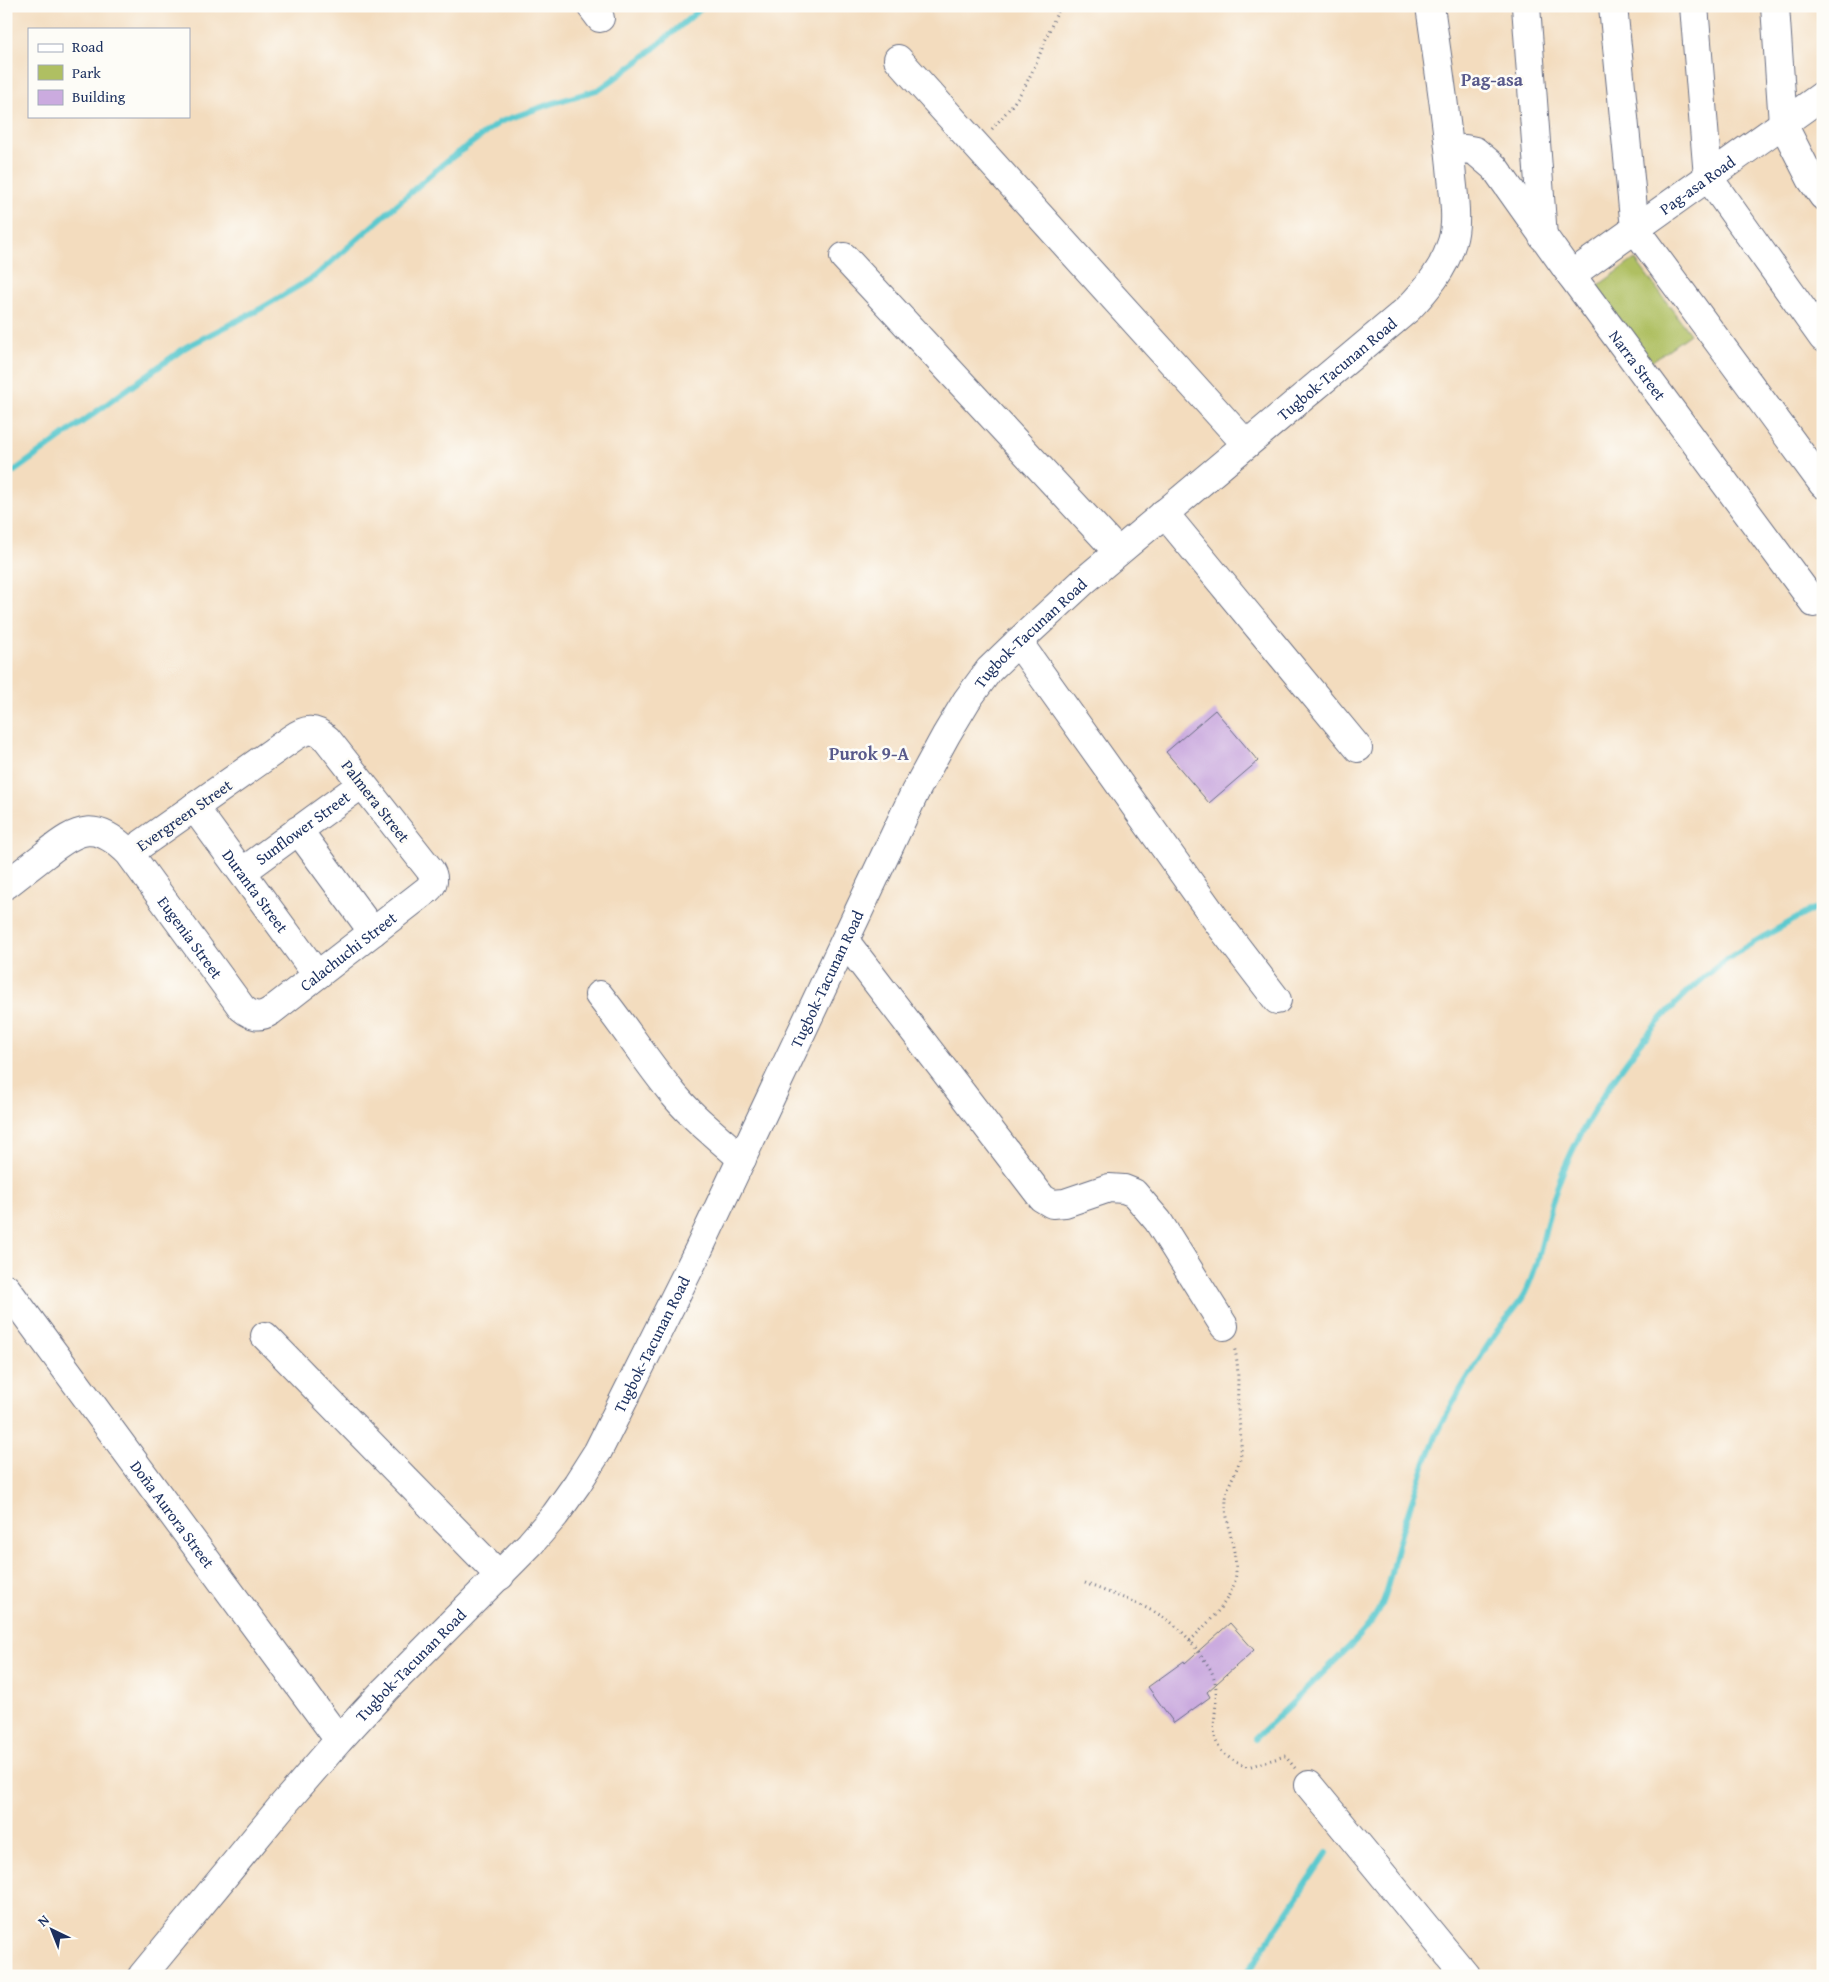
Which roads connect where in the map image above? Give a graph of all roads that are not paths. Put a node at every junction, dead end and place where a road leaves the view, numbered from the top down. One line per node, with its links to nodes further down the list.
1 (1430, 6): 9 (street, Tugbok-Tacunan Road)
2 (1526, 6): 13 (street)
3 (1613, 6): 12 (street)
4 (1694, 6): 10 (street)
5 (1776, 6): 8 (street)
6 (898, 59): 17 (street)
7 (1823, 95): 8 (street, Pag-asa Road)
8 (1783, 124): 10 (street, Pag-asa Road); 11 (street)
9 (1450, 150): 13 (street, Narra Street); 17 (street, Tugbok-Tacunan Road)
10 (1708, 177): 12 (street, Pag-asa Road); 16 (street)
11 (1823, 196)
12 (1635, 229): 15 (street, Pag-asa Road); 18 (street)
13 (1543, 237): 15 (street, Narra Street)
14 (844, 258): 20 (street)
15 (1571, 275): 21 (street, Narra Street)
16 (1823, 338)
17 (1246, 444): 19 (street, Tugbok-Tacunan Road)
18 (1823, 484)
19 (1164, 512): 20 (street, Tugbok-Tacunan Road); 24 (street)
20 (1118, 552): 22 (street, Tugbok-Tacunan Road)
21 (1818, 600)
22 (1018, 642): 33 (street, Tugbok-Tacunan Road); 36 (street)
23 (311, 730): 25 (street, Palmera Street); 26 (street, Evergreen Street)
24 (1358, 748)
25 (362, 784): 27 (street, Sunflower Street); 30 (street, Palmera Street)
26 (194, 807): 28 (street, Evergreen Street); 29 (street, Duranta Street)
27 (298, 830): 29 (street, Sunflower Street); 32 (street)
28 (128, 853): 31 (street, Evergreen Street); 37 (street, Eugenia Street)
29 (242, 872): 34 (street, Duranta Street)
30 (434, 880): 32 (street, Calachuchi Street)
31 (6, 885)
32 (373, 932): 34 (street, Calachuchi Street)
33 (845, 941): 38 (street, Tugbok-Tacunan Road); 40 (street)
34 (318, 975): 37 (street, Calachuchi Street)
35 (599, 995): 38 (street)
36 (1276, 1000)
37 (257, 1016)
38 (742, 1159): 42 (street, Tugbok-Tacunan Road)
39 (6, 1288): 43 (street, Doña Aurora Street)
40 (1224, 1326)
41 (265, 1336): 42 (street)
42 (500, 1576): 43 (street, Tugbok-Tacunan Road)
43 (339, 1740): 45 (street, Tugbok-Tacunan Road)
44 (1309, 1785): 46 (street)
45 (142, 1976)
46 (1466, 1976)

